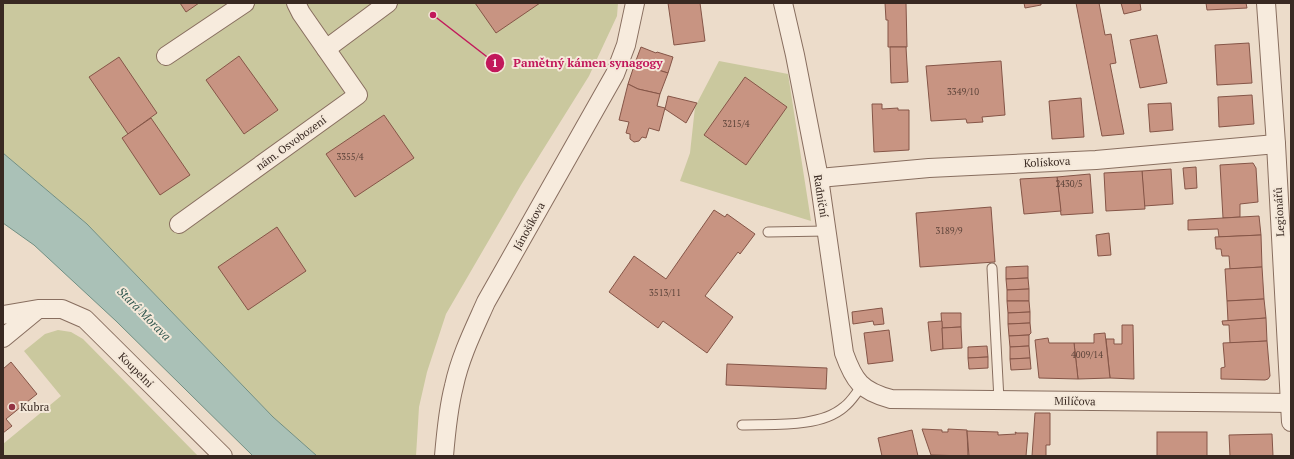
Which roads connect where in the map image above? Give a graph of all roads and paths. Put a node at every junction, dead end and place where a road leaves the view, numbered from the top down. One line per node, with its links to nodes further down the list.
1 (245, 3): 8 (street)
2 (296, 3): 7 (street, nám. Osvobození)
3 (388, 3): 7 (street)
4 (635, 3): 24 (street, Jánošíkova)
5 (783, 3): 10 (street, Radniční)
6 (1266, 3): 9 (street, Legionářů)
7 (326, 49): 11 (street, nám. Osvobození)
8 (166, 56)
9 (1276, 144): 10 (street, Kolískova); 20 (street, Legionářů)
10 (819, 178): 12 (street, Radniční)
11 (179, 224)
12 (827, 231): 13 (lane); 18 (street, Radniční)
13 (768, 232)
14 (992, 268): 19 (lane)
15 (38, 309): 16 (street, Koupelní); 17 (street); 23 (street, Koupelní)
16 (3, 315)
17 (3, 338)
18 (862, 386): 19 (street, Milíčova); 22 (lane)
19 (999, 400): 20 (street, Milíčova)
20 (1290, 403): 21 (street, Legionářů)
21 (1291, 422)
22 (742, 425)
23 (223, 456)
24 (444, 456)

